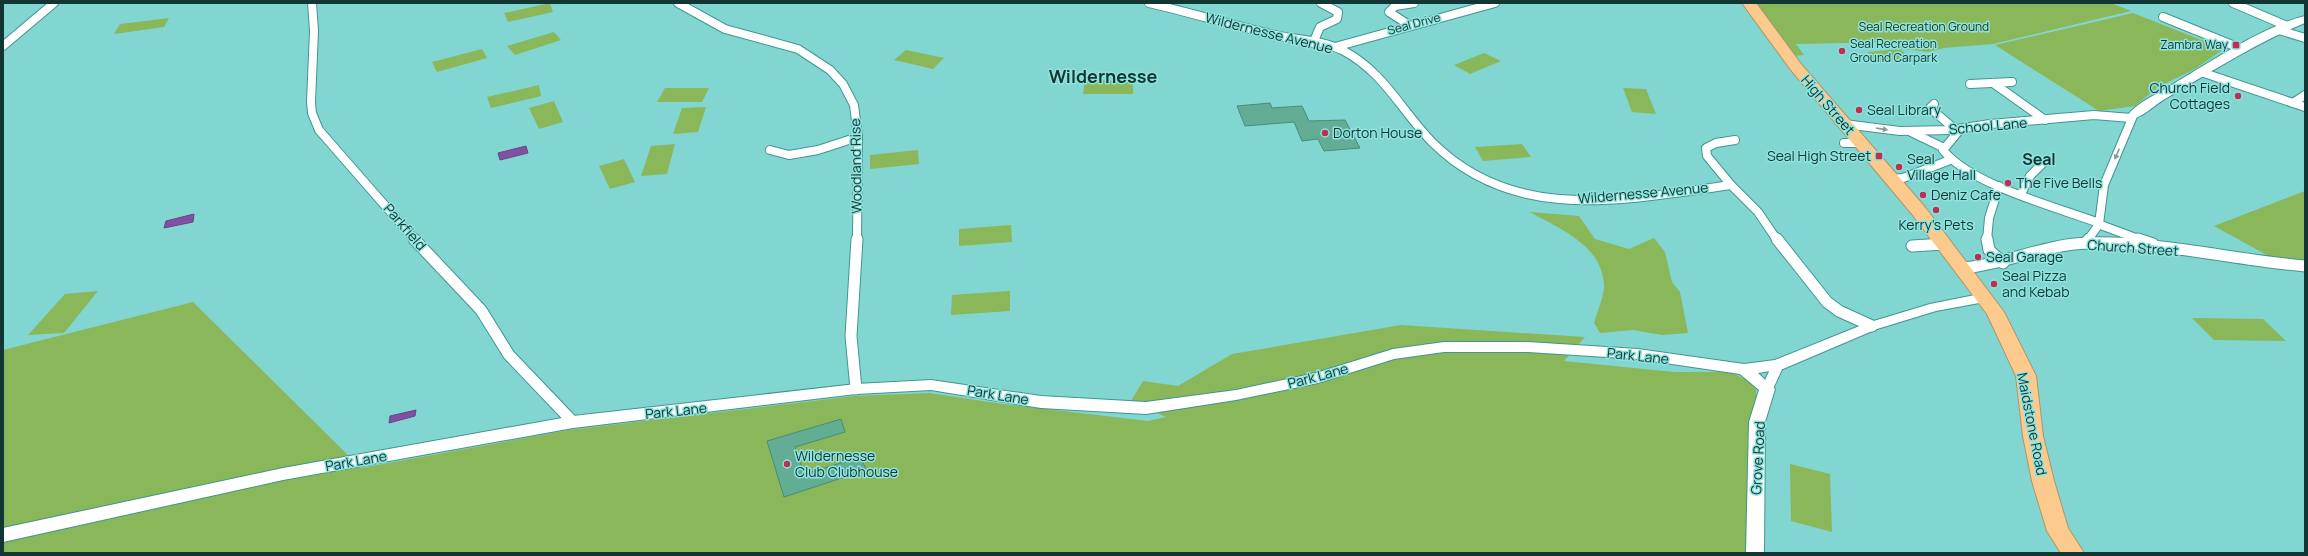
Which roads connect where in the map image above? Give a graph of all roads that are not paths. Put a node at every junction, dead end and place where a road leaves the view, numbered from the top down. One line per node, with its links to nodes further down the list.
1 (54, 3): 16 (street)
2 (312, 3): 58 (street, Parkfield)
3 (678, 3): 32 (street, Woodland Rise)
4 (1149, 3): 15 (street, Wildernesse Avenue)
5 (1322, 3): 15 (street)
6 (1414, 3): 12 (street)
7 (1495, 3): 12 (street, Seal Drive)
8 (1749, 3): 29 (highway, High Street)
9 (2233, 3): 13 (street)
10 (2163, 17): 18 (street)
11 (2305, 19): 13 (street)
12 (1409, 25): 17 (street, Seal Drive)
13 (2283, 28): 14 (street); 18 (street)
14 (2305, 38)
15 (1313, 43): 17 (street, Wildernesse Avenue)
16 (3, 46)
17 (1335, 47): 41 (street, Wildernesse Avenue)
18 (2242, 49): 19 (street)
19 (2201, 72): 24 (street); 27 (street)
20 (2012, 82): 21 (street)
21 (1993, 83): 22 (street); 28 (street)
22 (1970, 84)
23 (2305, 95): 24 (street)
24 (2292, 103): 26 (street)
25 (1934, 104): 30 (street)
26 (2305, 107)
27 (2132, 117): 28 (street, School Lane); 44 (street, one-way to 44)
28 (2045, 120): 30 (street, School Lane)
29 (1844, 124): 31 (street, School Lane, one-way to 31); 34 (highway, High Street)
30 (1955, 130): 31 (street, School Lane); 36 (street)
31 (1909, 131): 36 (street)
32 (858, 137): 37 (street); 56 (street, Woodland Rise)
33 (1735, 140): 41 (street)
34 (1860, 142): 35 (street); 40 (highway, High Street)
35 (1844, 143)
36 (1944, 148): 38 (street)
37 (770, 150)
38 (1950, 160): 40 (street); 42 (street)
39 (2043, 163): 43 (street)
40 (1891, 179): 46 (highway, High Street)
41 (1731, 185): 53 (street)
42 (1998, 186): 43 (street); 49 (street)
43 (2021, 194): 44 (street)
44 (2099, 224): 45 (street); 48 (street)
45 (2086, 243): 48 (street, Church Street); 49 (street, Church Street)
46 (1945, 244): 47 (street); 51 (highway, High Street)
47 (1912, 246)
48 (2169, 250): 50 (street, Church Street)
49 (2003, 263): 51 (street, Church Street)
50 (2305, 266)
51 (1964, 268): 52 (highway, High Street)
52 (1985, 298): 53 (street, Park Lane); 61 (highway, Maidstone Road)
53 (1872, 326): 54 (street, Park Lane)
54 (1778, 366): 55 (street, Park Lane); 57 (street, Grove Road)
55 (1744, 369): 56 (street, Park Lane); 57 (street)
56 (856, 389): 58 (street, Park Lane)
57 (1767, 389): 60 (street, Grove Road)
58 (573, 422): 59 (street, Park Lane)
59 (3, 535)
60 (1755, 553)
61 (2073, 553)

